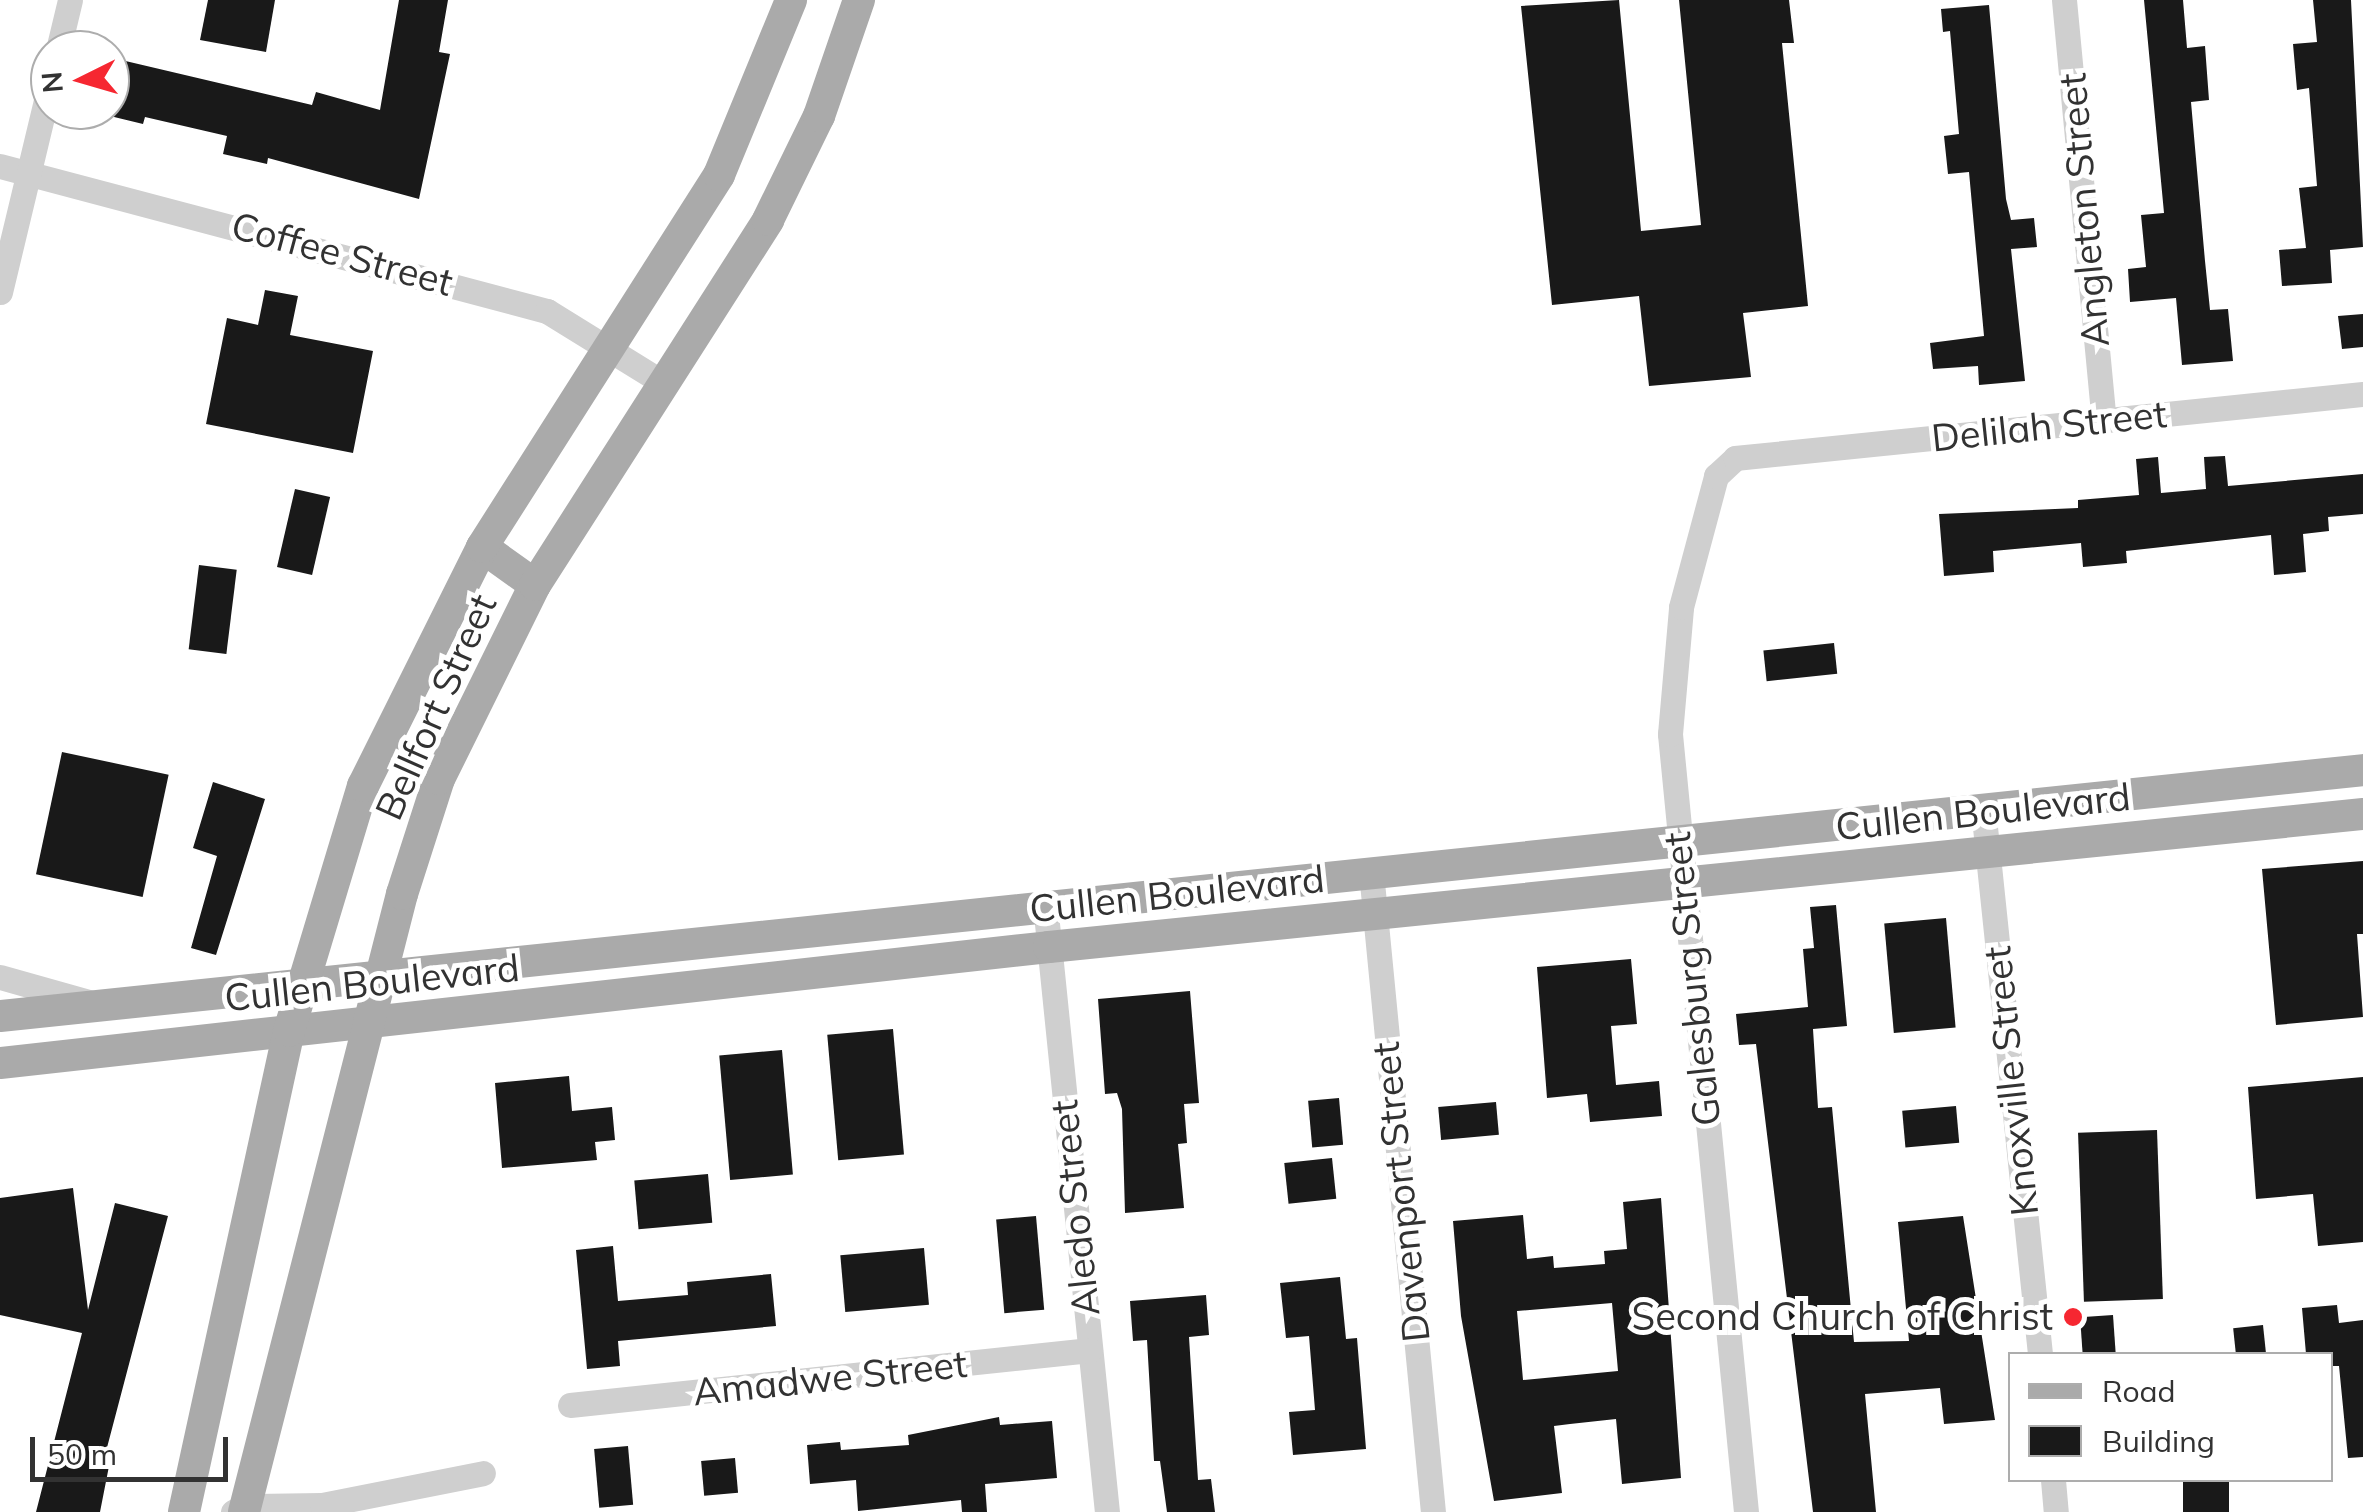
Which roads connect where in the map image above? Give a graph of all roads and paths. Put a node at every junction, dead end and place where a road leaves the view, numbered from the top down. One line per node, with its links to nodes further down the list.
1 (70, 0): 5 (street)
2 (791, 0): 10 (main road, Bellfort Street)
3 (860, 0): 11 (main road, Bellfort Street)
4 (2064, 0): 13 (street, Angleton Street)
5 (63, 30)
6 (39, 130): 8 (street)
7 (0, 166): 8 (street, Coffee Street)
8 (29, 173): 9 (street); 10 (street, Coffee Street)
9 (0, 292)
10 (611, 345): 11 (street, Coffee Street); 15 (main road, Bellfort Street)
11 (666, 384): 16 (main road, Bellfort Street)
12 (2363, 394): 13 (street, Delilah Street)
13 (2104, 421): 14 (street, Delilah Street)
14 (1735, 458): 20 (street, Galesburg Street)
15 (482, 547): 16 (main road); 29 (main road, Bellfort Street)
16 (535, 584): 28 (main road, Bellfort Street)
17 (2363, 770): 18 (main road, Cullen Boulevard)
18 (1983, 808): 20 (main road, Cullen Boulevard); 21 (street, Knoxville Street)
19 (2363, 814): 21 (main road, Cullen Boulevard)
20 (1678, 841): 22 (main road, Cullen Boulevard); 23 (street, Galesburg Street)
21 (1988, 852): 23 (main road, Cullen Boulevard); 36 (street, Knoxville Street)
22 (1371, 872): 24 (main road, Cullen Boulevard); 25 (street, Davenport Street)
23 (1682, 883): 25 (main road, Cullen Boulevard); 45 (street, Galesburg Street)
24 (1045, 904): 26 (street, Aledo Street); 28 (main road, Cullen Boulevard)
25 (1374, 914): 26 (main road, Cullen Boulevard); 44 (street, Davenport Street)
26 (1049, 947): 32 (main road, Cullen Boulevard); 35 (street, Aledo Street)
27 (0, 977): 30 (street)
28 (380, 978): 29 (main road, Cullen Boulevard); 32 (main road, Bellfort Street)
29 (302, 981): 30 (main road, Cullen Boulevard); 33 (main road, Bellfort Street)
30 (96, 1004): 31 (main road, Cullen Boulevard)
31 (0, 1016)
32 (367, 1025): 33 (main road, Cullen Boulevard); 41 (main road, Bellfort Street)
33 (289, 1031): 34 (main road, Cullen Boulevard); 42 (main road, Bellfort Street)
34 (0, 1063)
35 (1090, 1350): 37 (street, Amadwe Street); 43 (street, Aledo Street)
36 (2040, 1352)
37 (570, 1405)
38 (483, 1474): 40 (street)
39 (2052, 1482): 46 (street)
40 (322, 1509): 41 (street)
41 (240, 1510)
42 (184, 1512)
43 (1107, 1512)
44 (1433, 1512)
45 (1746, 1512)
46 (2056, 1512)

